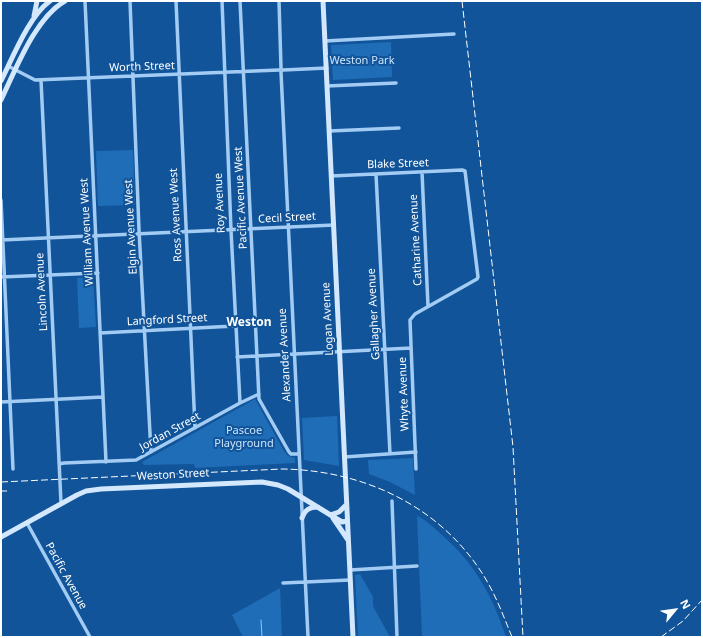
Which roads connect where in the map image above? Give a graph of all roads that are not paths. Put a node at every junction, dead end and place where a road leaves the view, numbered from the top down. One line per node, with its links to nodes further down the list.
1 (37, 1): 12 (main road)
2 (66, 1): 11 (main road)
3 (85, 1): 23 (street, William Avenue West)
4 (130, 1): 22 (street, Elgin Avenue West)
5 (176, 1): 21 (street, Ross Avenue West)
6 (222, 1): 19 (street, Roy Avenue)
7 (240, 1): 20 (street, Pacific Avenue West)
8 (279, 1): 18 (street, Alexander Avenue)
9 (324, 1): 14 (main road, Logan Avenue)
10 (47, 2): 11 (main road); 12 (main road)
11 (52, 10): 17 (main road)
12 (33, 20): 15 (main road)
13 (454, 34): 14 (street)
14 (325, 41): 16 (main road, Logan Avenue)
15 (8, 66): 17 (street, Worth Street); 25 (main road)
16 (327, 68): 18 (street, Worth Street); 27 (main road, Logan Avenue)
17 (16, 70): 24 (street, Worth Street); 28 (main road)
18 (281, 70): 20 (street, Worth Street); 36 (street, Alexander Avenue)
19 (224, 72): 20 (street, Worth Street); 21 (street, Worth Street); 38 (street, Roy Avenue)
20 (243, 72): 37 (street, Pacific Avenue West)
21 (179, 74): 22 (street, Worth Street); 39 (street, Ross Avenue West)
22 (133, 76): 23 (street, Worth Street); 40 (street, Elgin Avenue West)
23 (88, 78): 24 (street, Worth Street); 41 (street, William Avenue West)
24 (41, 80): 42 (street, Lincoln Avenue)
25 (1, 81)
26 (396, 83): 27 (street)
27 (327, 86): 30 (main road, Logan Avenue)
28 (1, 100)
29 (400, 128): 30 (street)
30 (329, 132): 33 (main road, Logan Avenue)
31 (422, 172): 32 (street, Blake Street); 47 (street, Catharine Avenue); 47 (street, Blake Street)
32 (376, 174): 33 (street, Blake Street); 53 (street, Gallagher Avenue)
33 (331, 176): 35 (main road, Logan Avenue)
34 (1, 200): 43 (street)
35 (334, 225): 36 (street, Cecil Street); 54 (main road, Logan Avenue)
36 (288, 227): 37 (street, Cecil Street); 55 (street, Alexander Avenue)
37 (251, 229): 38 (street, Cecil Street); 56 (street, Pacific Avenue West)
38 (231, 230): 39 (street, Cecil Street); 48 (street, Roy Avenue)
39 (186, 232): 40 (street, Cecil Street); 49 (street, Ross Avenue West)
40 (140, 234): 41 (street, Cecil Street); 50 (street, Elgin Avenue West)
41 (96, 236): 42 (street, Cecil Street); 44 (street, William Avenue West)
42 (49, 238): 43 (street, Cecil Street); 45 (street, Lincoln Avenue)
43 (2, 240): 46 (street)
44 (98, 273): 45 (street); 51 (street, William Avenue West)
45 (51, 276): 46 (street); 60 (street, Lincoln Avenue)
46 (3, 277): 61 (street)
47 (428, 306): 52 (street, Whyte Avenue)
48 (235, 326): 49 (street, Langford Street); 57 (street, Roy Avenue)
49 (190, 328): 50 (street, Langford Street); 64 (street, Ross Avenue West)
50 (145, 330): 51 (street, Langford Street); 65 (street, Elgin Avenue West)
51 (100, 333): 59 (street, William Avenue West)
52 (411, 348): 53 (street); 66 (street, Whyte Avenue)
53 (385, 349): 54 (street); 68 (street, Gallagher Avenue)
54 (340, 352): 55 (street); 69 (main road, Logan Avenue)
55 (294, 354): 56 (street); 67 (street, Alexander Avenue)
56 (257, 356): 57 (street); 58 (street, Pacific Avenue West)
57 (237, 357): 63 (street, Roy Avenue)
58 (259, 394): 63 (street, Jordan Street); 67 (street, Pacific Avenue West)
59 (103, 397): 60 (street); 70 (street, William Avenue West)
60 (57, 399): 61 (street); 71 (street, Lincoln Avenue)
61 (10, 401): 62 (street); 72 (street)
62 (1, 402)
63 (240, 403): 64 (street, Jordan Street)
64 (195, 428): 65 (street, Jordan Street)
65 (151, 452): 70 (street, Jordan Street)
66 (416, 452): 68 (street); 73 (street, Whyte Avenue)
67 (299, 454): 74 (street, Alexander Avenue)
68 (390, 454): 69 (street)
69 (344, 457): 77 (main road, Logan Avenue)
70 (106, 462): 71 (street, Jordan Street)
71 (59, 464): 76 (street, Lincoln Avenue)
72 (13, 469)
73 (416, 469)
74 (301, 497): 76 (main road, Weston Street); 78 (main road, Weston Street); 80 (street, Alexander Avenue)
75 (392, 501): 86 (street)
76 (61, 503): 82 (main road, Weston Street)
77 (346, 505): 79 (main road); 81 (main road, Logan Avenue)
78 (318, 507): 79 (main road, Weston Street); 80 (main road)
79 (330, 515): 81 (main road, Weston Street); 84 (main road)
80 (302, 518): 89 (street, Alexander Avenue)
81 (347, 521): 84 (main road, Logan Avenue)
82 (27, 523): 83 (main road, Weston Street); 91 (street, Pacific Avenue)
83 (1, 538)
84 (348, 540): 87 (main road, Logan Avenue)
85 (417, 566): 86 (street)
86 (395, 568): 87 (street); 94 (street)
87 (350, 570): 88 (main road, Logan Avenue)
88 (350, 580): 89 (street); 93 (main road, Logan Avenue)
89 (306, 582): 90 (street); 92 (street, Alexander Avenue)
90 (283, 583)
91 (90, 637)
92 (308, 637)
93 (353, 637)
94 (397, 637)

